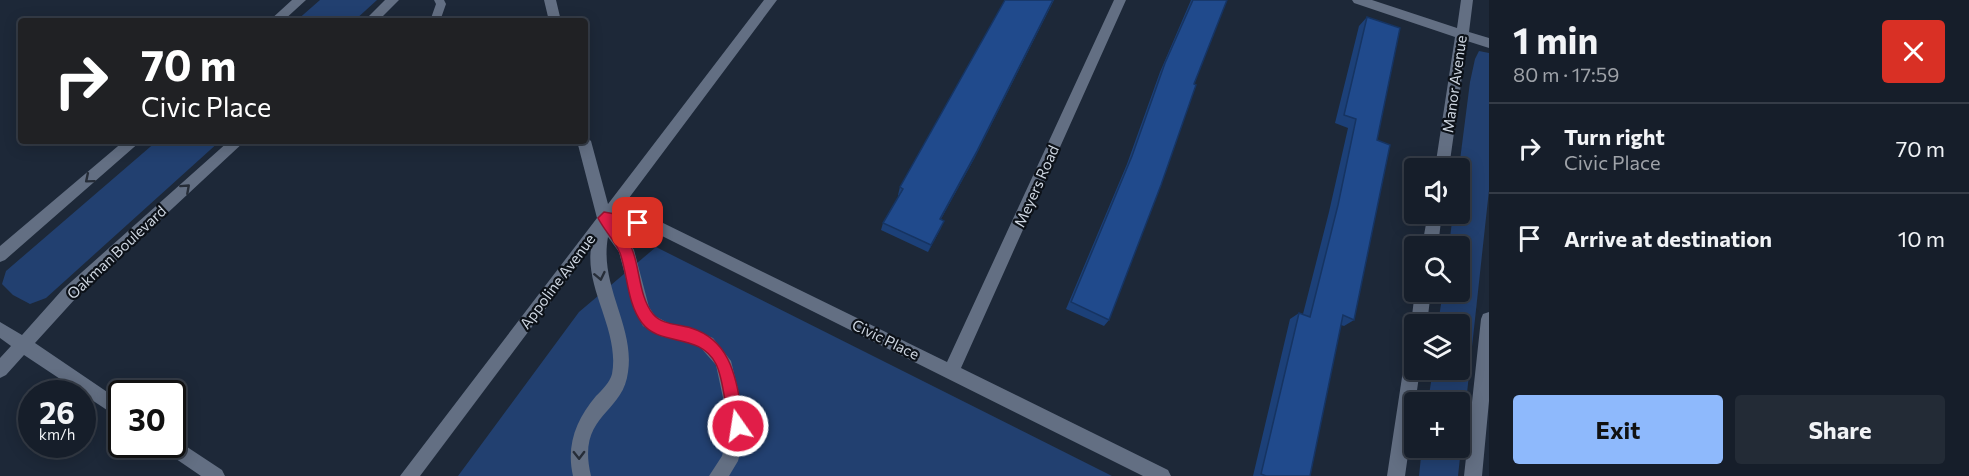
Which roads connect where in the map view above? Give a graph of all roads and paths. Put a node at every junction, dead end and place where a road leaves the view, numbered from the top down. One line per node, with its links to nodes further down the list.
1 (300, 0): 9 (street)
2 (393, 0): 10 (street)
3 (439, 0): 11 (lane)
4 (550, 0): 12 (street)
5 (771, 0): 19 (street, Appoline Avenue)
6 (1120, 0): 25 (street, Meyers Road)
7 (1358, 0): 13 (street)
8 (1467, 0): 13 (street, Manor Avenue)
9 (279, 18)
10 (373, 18)
11 (436, 18)
12 (554, 18)
13 (1461, 34): 14 (street); 18 (street, Manor Avenue)
14 (1489, 43)
15 (130, 144): 20 (street, one-way to 20)
16 (235, 144): 23 (street, Oakman Boulevard, one-way to 16)
17 (585, 144): 19 (street)
18 (1443, 158)
19 (604, 218): 25 (street, Civic Place); 30 (street, Appoline Avenue); 31 (street, one-way to 31); 32 (street)
20 (0, 255)
21 (1489, 319): 35 (street)
22 (0, 328): 23 (street)
23 (24, 345): 24 (street, Oakman Boulevard); 27 (street)
24 (0, 370)
25 (951, 372): 33 (street, Civic Place)
26 (1410, 380): 34 (street)
27 (108, 402)
28 (186, 456): 29 (street)
29 (216, 476)
30 (410, 476)
31 (582, 476)
32 (718, 476)
33 (1162, 476)
34 (1396, 476)
35 (1473, 476)

